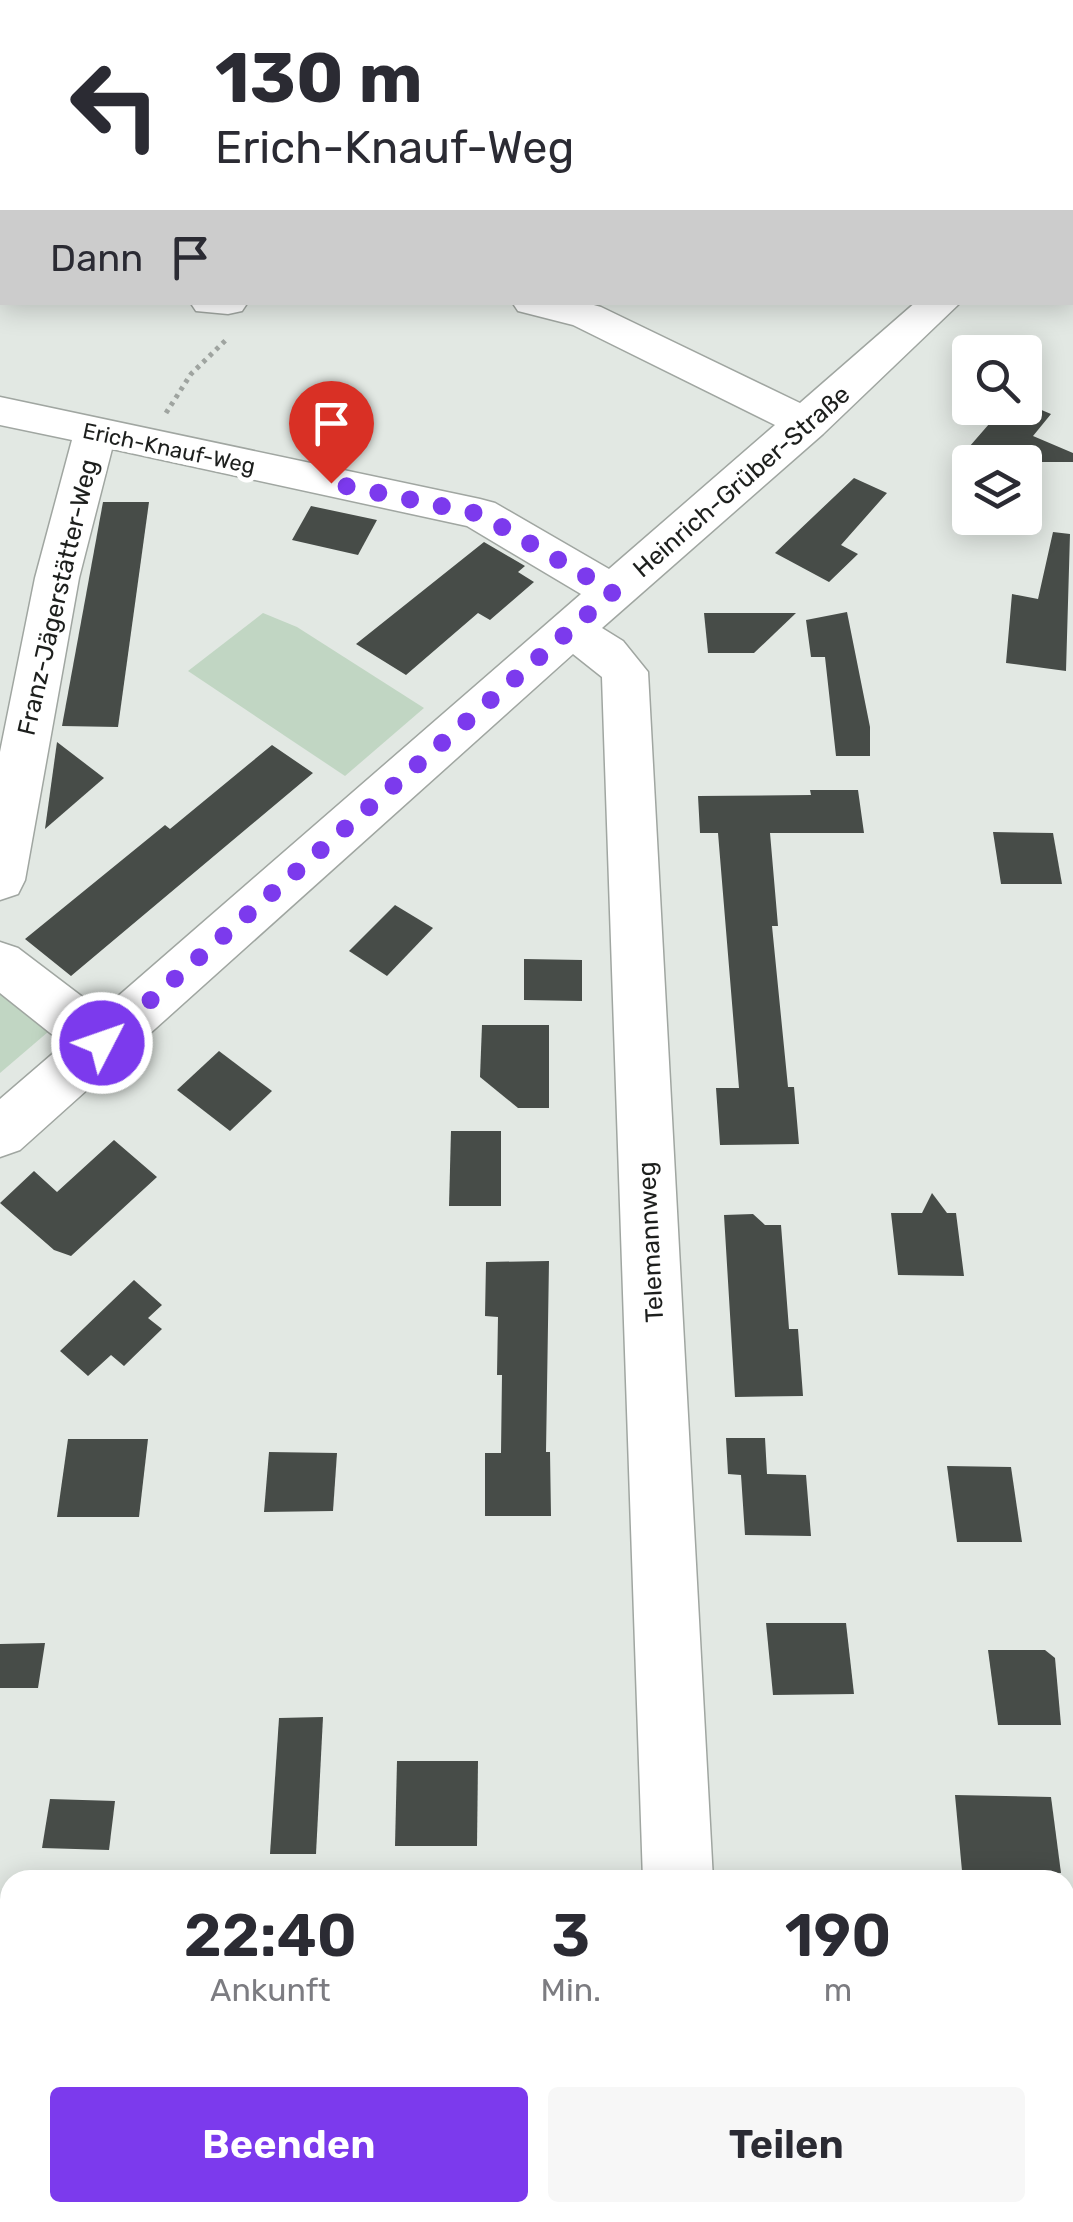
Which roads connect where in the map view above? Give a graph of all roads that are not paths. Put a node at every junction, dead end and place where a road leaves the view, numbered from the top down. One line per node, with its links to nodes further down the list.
1 (544, 305): 4 (street)
2 (924, 307): 4 (street, Heinrich-Grüber-Straße)
3 (0, 412): 5 (street, Erich-Knauf-Weg)
4 (808, 424): 6 (street, Heinrich-Grüber-Straße)
5 (94, 432): 6 (street, Erich-Knauf-Weg); 8 (street, Franz-Jägerstätter-Weg)
6 (613, 592): 7 (street, Heinrich-Grüber-Straße)
7 (570, 631): 10 (street, Heinrich-Grüber-Straße); 12 (street, Telemannweg)
8 (0, 880)
9 (0, 962): 10 (street)
10 (102, 1043): 11 (street, Heinrich-Grüber-Straße)
11 (0, 1134)
12 (678, 1870)

